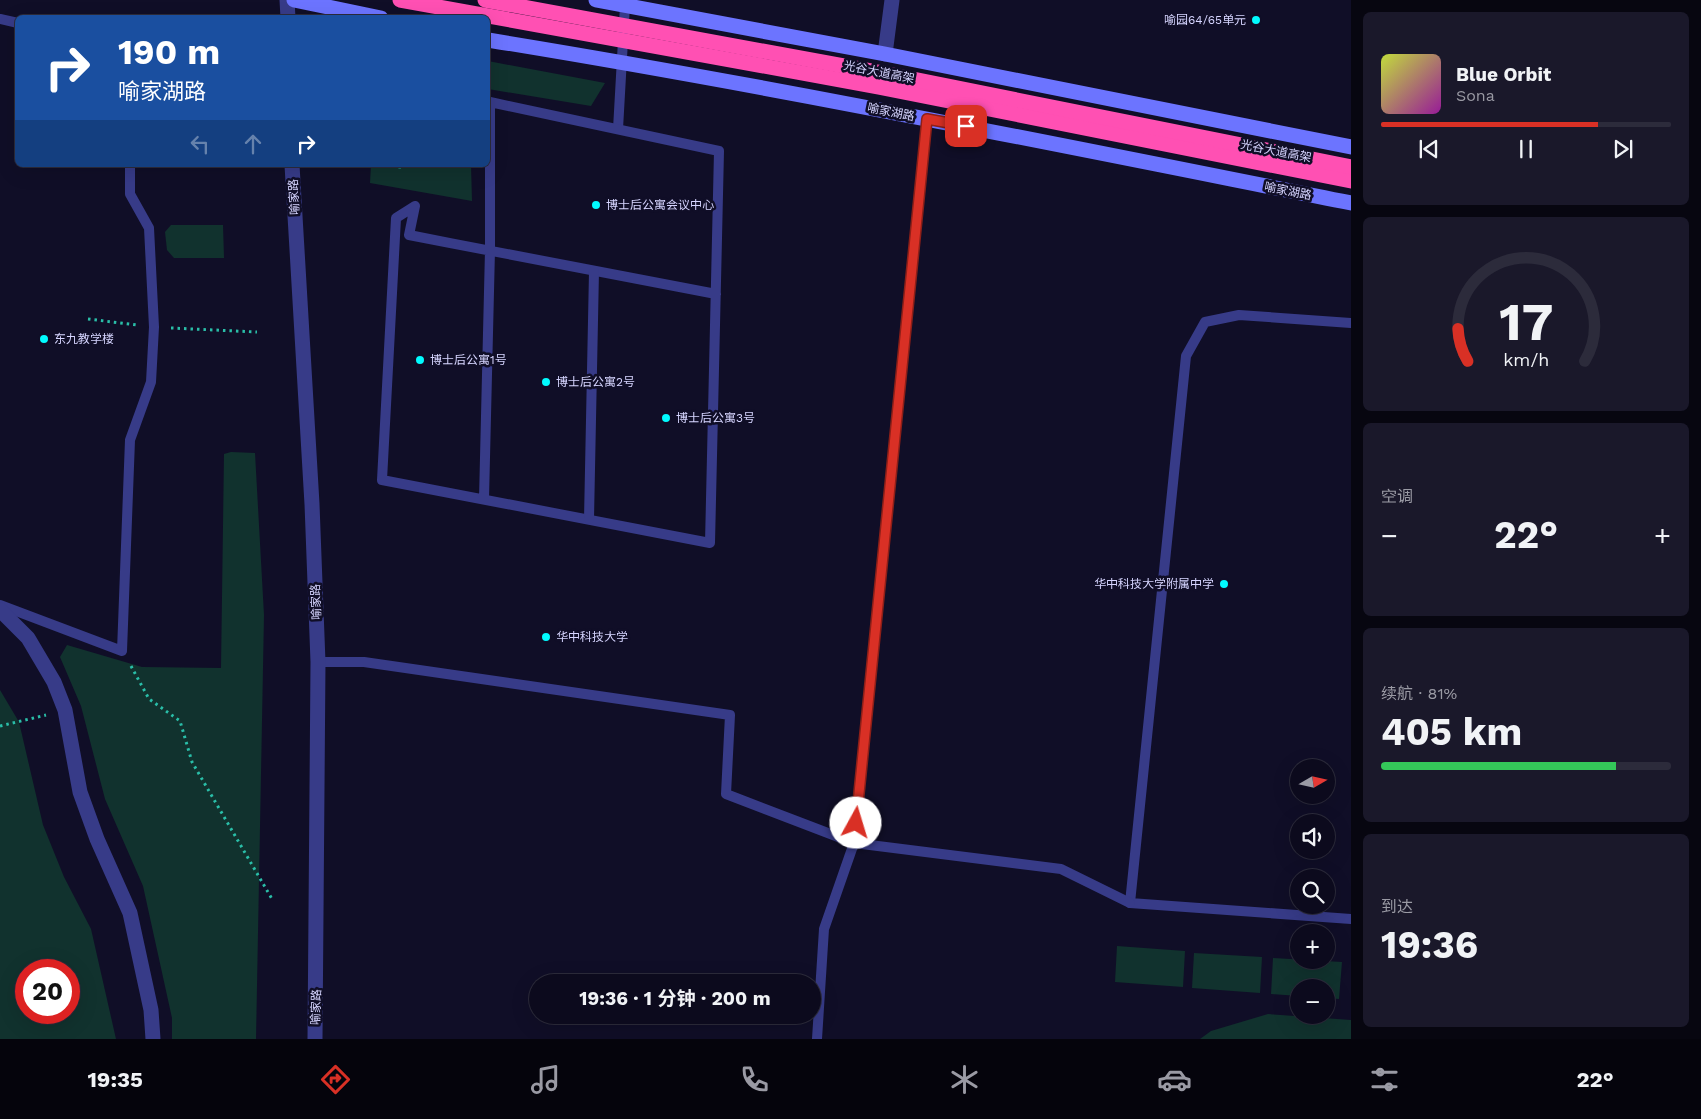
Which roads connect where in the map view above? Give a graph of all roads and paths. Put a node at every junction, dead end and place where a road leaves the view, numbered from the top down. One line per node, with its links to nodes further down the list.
1 (287, 0): 8 (street)
2 (294, 0): 9 (main road)
3 (400, 0): 10 (highway, 光谷大道高架, bridge)
4 (485, 0): 22 (highway, 光谷大道高架, bridge)
5 (596, 0): 7 (main road)
6 (892, 0): 15 (street)
7 (625, 5): 15 (main road); 16 (lane)
8 (288, 15)
9 (369, 15)
10 (483, 15)
11 (490, 16): 23 (highway, 光谷大道高架, bridge)
12 (0, 19): 13 (lane)
13 (15, 22)
14 (490, 40): 16 (main road, 喻家湖路)
15 (885, 54): 19 (main road)
16 (622, 62): 17 (main road, 喻家湖路); 18 (lane)
17 (927, 119): 24 (main road, 喻家湖路); 40 (lane)
18 (618, 129): 25 (lane); 27 (lane)
19 (1351, 146)
20 (130, 167): 30 (lane)
21 (292, 167): 37 (street, 喻家路)
22 (1351, 167)
23 (1351, 181)
24 (1351, 203)
25 (490, 250): 26 (lane); 32 (lane); 32 (lane)
26 (594, 271): 27 (lane); 33 (lane)
27 (716, 294): 33 (lane)
28 (88, 319): 30 (path)
29 (1351, 323): 42 (lane)
30 (154, 327): 31 (path); 36 (lane)
31 (257, 332)
32 (484, 499): 33 (lane)
33 (589, 519)
34 (0, 605): 36 (lane)
35 (0, 610): 38 (street)
36 (122, 652): 41 (path)
37 (318, 662): 40 (lane); 45 (street, 喻家路)
38 (65, 710): 39 (path); 44 (street)
39 (0, 726)
40 (854, 843): 42 (lane); 46 (lane)
41 (272, 899)
42 (1130, 903): 43 (lane)
43 (1351, 919)
44 (153, 1039)
45 (315, 1039)
46 (817, 1039)

